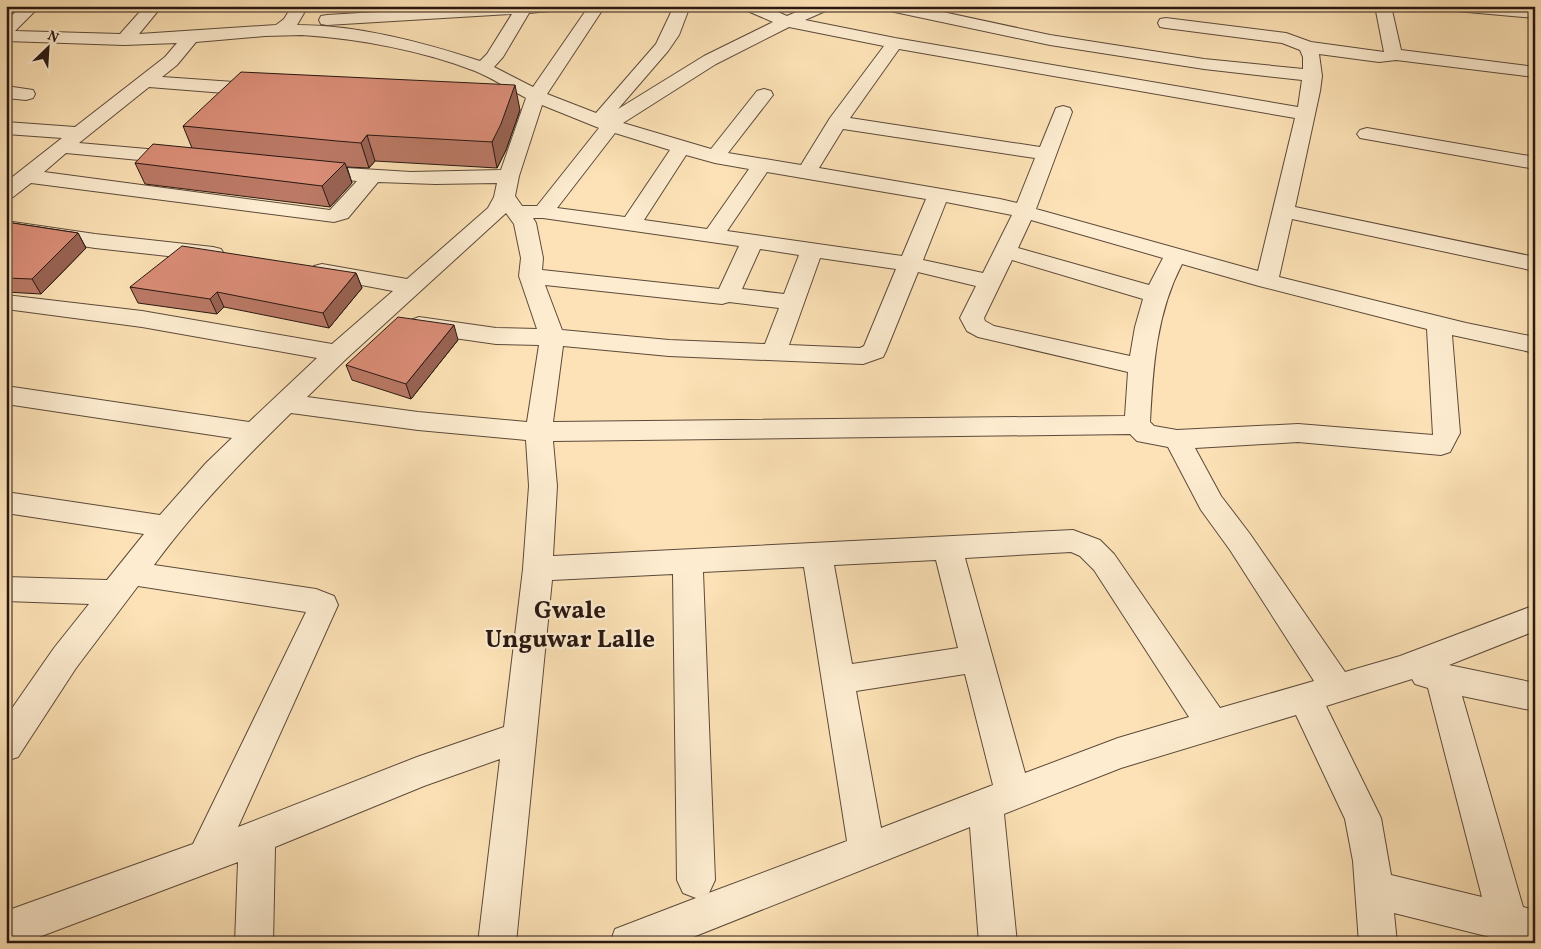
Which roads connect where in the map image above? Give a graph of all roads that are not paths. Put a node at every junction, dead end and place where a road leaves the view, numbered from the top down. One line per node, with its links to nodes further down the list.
1 (32, 6): 17 (street)
2 (154, 6): 20 (street)
3 (300, 6): 16 (street)
4 (563, 6): 12 (street)
5 (597, 6): 33 (street)
6 (682, 6): 39 (street)
7 (748, 6): 14 (street)
8 (824, 6): 14 (street)
9 (890, 6): 26 (street)
10 (1383, 6): 23 (street)
11 (1456, 6): 13 (street)
12 (534, 8): 16 (street); 24 (street)
13 (1535, 13)
14 (787, 22): 21 (street); 39 (street)
15 (1166, 23): 22 (street)
16 (286, 25): 19 (street); 24 (street)
17 (6, 30)
18 (6, 36): 20 (street)
19 (192, 36): 20 (street); 27 (street)
20 (124, 40)
21 (895, 43): 37 (street); 38 (street)
22 (1307, 46): 23 (street); 26 (street)
23 (1393, 54): 25 (street)
24 (483, 68): 33 (street)
25 (1535, 72)
26 (1312, 76): 37 (street)
27 (145, 81): 28 (street); 41 (street)
28 (244, 89): 29 (street); 35 (street)
29 (283, 90)
30 (6, 92): 31 (street)
31 (26, 94)
32 (764, 95): 46 (street)
33 (535, 98): 34 (street); 39 (street); 56 (street)
34 (506, 100)
35 (230, 102)
36 (1063, 112): 45 (street)
37 (1306, 114): 57 (street)
38 (837, 122): 45 (street); 51 (street)
39 (614, 123): 43 (street); 56 (street)
40 (6, 128): 41 (street)
41 (78, 134): 44 (street)
42 (1367, 134): 48 (street)
43 (682, 146): 46 (street); 59 (street)
44 (61, 147): 47 (street); 52 (street)
45 (1047, 154): 58 (street)
46 (715, 157): 49 (street)
47 (200, 161)
48 (1535, 163)
49 (762, 165): 51 (street); 61 (street)
50 (296, 171): 53 (street)
51 (807, 172): 55 (street)
52 (26, 176): 53 (street); 54 (street)
53 (372, 176): 56 (street)
54 (6, 192)
55 (938, 195): 58 (street); 67 (street)
56 (519, 199): 59 (street); 70 (street); 73 (street)
57 (1284, 211): 68 (street); 71 (street)
58 (1024, 212): 64 (street); 65 (street)
59 (631, 224): 61 (street)
60 (6, 227): 66 (street)
61 (713, 236): 62 (street)
62 (752, 242): 63 (street); 74 (street)
63 (812, 250): 67 (street); 77 (street)
64 (1005, 251): 72 (street); 75 (street)
65 (1176, 255): 71 (street); 75 (street)
66 (235, 257)
67 (910, 264): 72 (street); 83 (street)
68 (1535, 264)
69 (300, 267): 73 (street)
70 (530, 276): 74 (street); 80 (street)
71 (1267, 281): 79 (street)
72 (990, 282): 84 (street)
73 (412, 287): 78 (street)
74 (728, 294): 77 (street)
75 (1156, 296): 84 (street)
76 (6, 302): 82 (street)
77 (793, 302): 83 (street)
78 (376, 319): 80 (street); 82 (street)
79 (1438, 324): 81 (street); 90 (street)
80 (552, 337): 83 (street); 89 (street)
81 (1535, 345)
82 (337, 352): 86 (street)
83 (774, 353)
84 (1142, 367): 87 (street)
85 (6, 395): 88 (street)
86 (284, 403): 88 (street); 89 (street)
87 (1137, 425): 89 (street); 90 (street)
88 (253, 432): 92 (street)
89 (539, 432): 96 (street)
90 (1177, 439): 104 (street)
91 (6, 502): 92 (street)
92 (166, 527): 97 (street)
93 (948, 547): 94 (street); 100 (street); 107 (street)
94 (817, 554): 95 (street); 103 (street)
95 (688, 560): 96 (street); 114 (street)
96 (538, 568): 108 (street)
97 (124, 582): 98 (street); 106 (street); 113 (street)
98 (6, 589)
99 (1535, 618): 101 (street)
100 (977, 660): 103 (street); 110 (street)
101 (1403, 669): 102 (street); 104 (street)
102 (1441, 677): 105 (street); 116 (street)
103 (838, 680): 112 (street)
104 (1321, 693): 107 (street); 115 (street)
105 (1535, 697)
106 (17, 713): 109 (street)
107 (1213, 725): 110 (street)
108 (519, 737): 111 (street); 119 (street)
109 (6, 746)
110 (1000, 799): 112 (street); 121 (street)
111 (257, 837): 113 (street); 118 (street)
112 (866, 851): 120 (street)
113 (206, 856): 117 (street)
114 (696, 880)
115 (1374, 889): 116 (street); 122 (street)
116 (1521, 926)
117 (6, 930)
118 (254, 943)
119 (498, 943)
120 (629, 943)
121 (998, 943)
122 (1378, 943)

